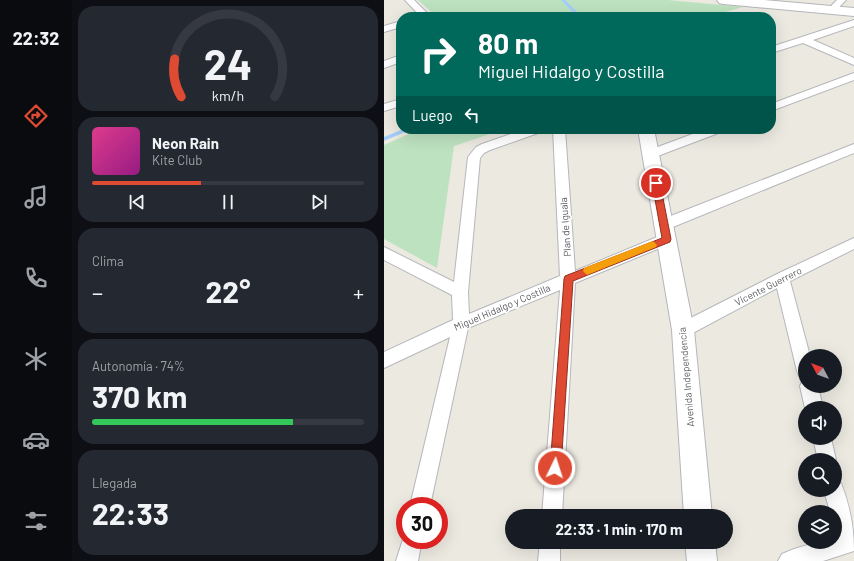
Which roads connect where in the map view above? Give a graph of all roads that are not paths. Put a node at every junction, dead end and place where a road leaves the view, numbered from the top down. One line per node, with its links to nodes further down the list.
1 (409, 0): 6 (street)
2 (723, 0): 3 (street)
3 (782, 2): 4 (street); 7 (street)
4 (837, 5): 5 (street)
5 (854, 11)
6 (420, 12)
7 (751, 12)
8 (854, 23): 11 (street)
9 (396, 25): 10 (street)
10 (384, 29)
11 (803, 39): 12 (street); 14 (street)
12 (776, 48)
13 (396, 60): 15 (street)
14 (854, 62)
15 (384, 65)
16 (854, 76): 18 (street)
17 (396, 104): 19 (street)
18 (776, 106)
19 (384, 108)
20 (523, 134): 31 (street)
21 (559, 134): 30 (street, Plan de Iguala)
22 (647, 134): 25 (street, Avenida Independencia)
23 (703, 134): 25 (street)
24 (854, 148): 26 (street, Miguel Hidalgo y Costilla)
25 (651, 154): 26 (street, Avenida Independencia)
26 (665, 232): 30 (street, Miguel Hidalgo y Costilla); 33 (street, Avenida Independencia)
27 (854, 243): 29 (street, Vicente Guerrero)
28 (384, 253): 31 (street)
29 (782, 278): 33 (street, Vicente Guerrero); 34 (street)
30 (568, 279): 32 (street, Miguel Hidalgo y Costilla); 38 (street, Plan de Iguala)
31 (460, 292): 32 (street)
32 (461, 324): 35 (street, Miguel Hidalgo y Costilla); 36 (street)
33 (683, 330): 39 (street, Avenida Independencia)
34 (800, 349)
35 (384, 360)
36 (422, 497)
37 (836, 497): 40 (street)
38 (552, 509)
39 (697, 509)
40 (851, 542): 47 (street)
41 (410, 549): 44 (street)
42 (550, 549): 45 (street)
43 (701, 549): 46 (street)
44 (407, 561)
45 (549, 561)
46 (702, 561)
47 (789, 561)

